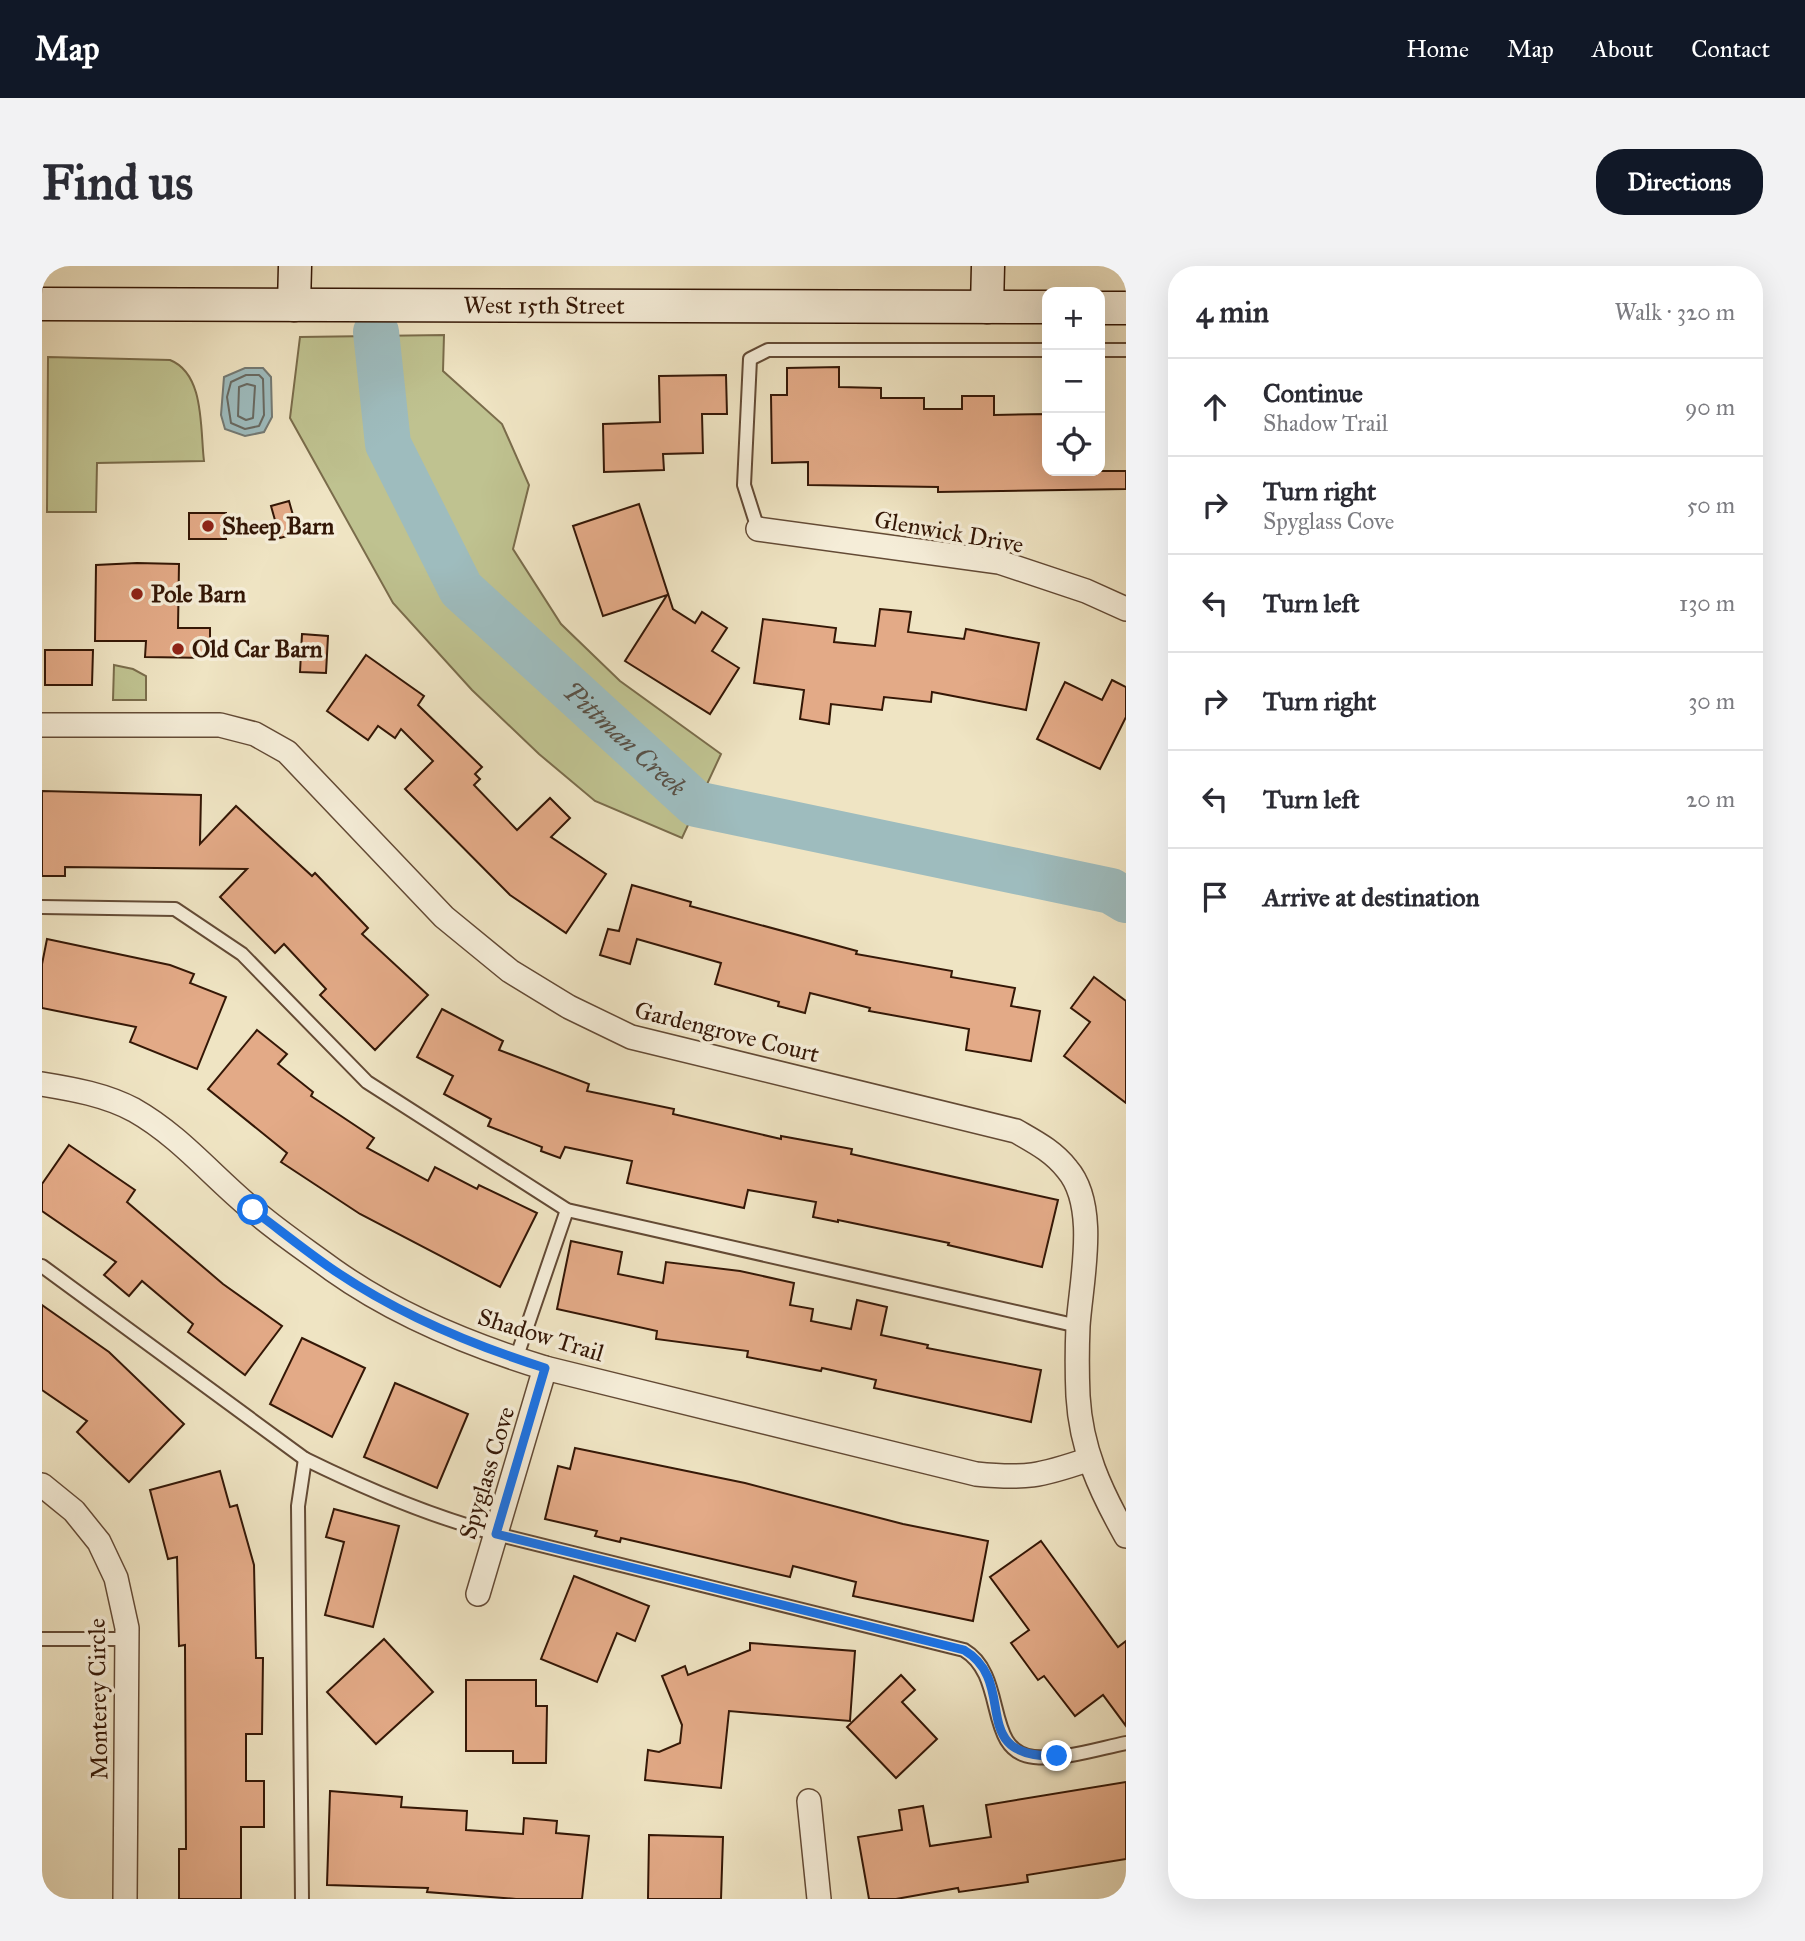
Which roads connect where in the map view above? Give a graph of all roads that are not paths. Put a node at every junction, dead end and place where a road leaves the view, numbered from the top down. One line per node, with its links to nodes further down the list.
1 (295, 266): 4 (main road)
2 (988, 266): 5 (main road)
3 (42, 304): 4 (main road, West 15th Street)
4 (294, 305): 5 (main road, West 15th Street)
5 (987, 307): 6 (main road, West 15th Street)
6 (1042, 307)
7 (1105, 308): 8 (main road)
8 (1126, 308)
9 (1042, 350): 12 (lane)
10 (1105, 350): 11 (lane)
11 (1126, 350)
12 (758, 529): 13 (street, Glenwick Drive)
13 (1126, 609)
14 (42, 725): 19 (street, Gardengrove Court)
15 (42, 906): 17 (lane)
16 (42, 1084): 20 (street, Shadow Trail)
17 (568, 1210): 19 (lane); 20 (lane)
18 (42, 1266): 22 (lane)
19 (1078, 1326): 23 (street, Gardengrove Court)
20 (516, 1359): 21 (street, Shadow Trail)
21 (545, 1368): 23 (street, Shadow Trail); 25 (street, Spyglass Cove)
22 (304, 1459): 25 (lane); 33 (lane)
23 (1087, 1460): 26 (street, Gardengrove Court)
24 (42, 1485): 29 (street, Monterey Circle)
25 (496, 1534): 27 (street, Spyglass Cove); 30 (lane)
26 (1126, 1536)
27 (478, 1594)
28 (42, 1639): 29 (lane)
29 (127, 1639): 32 (street, Monterey Circle)
30 (1126, 1743)
31 (809, 1801): 34 (street)
32 (125, 1899)
33 (302, 1899)
34 (819, 1899)

